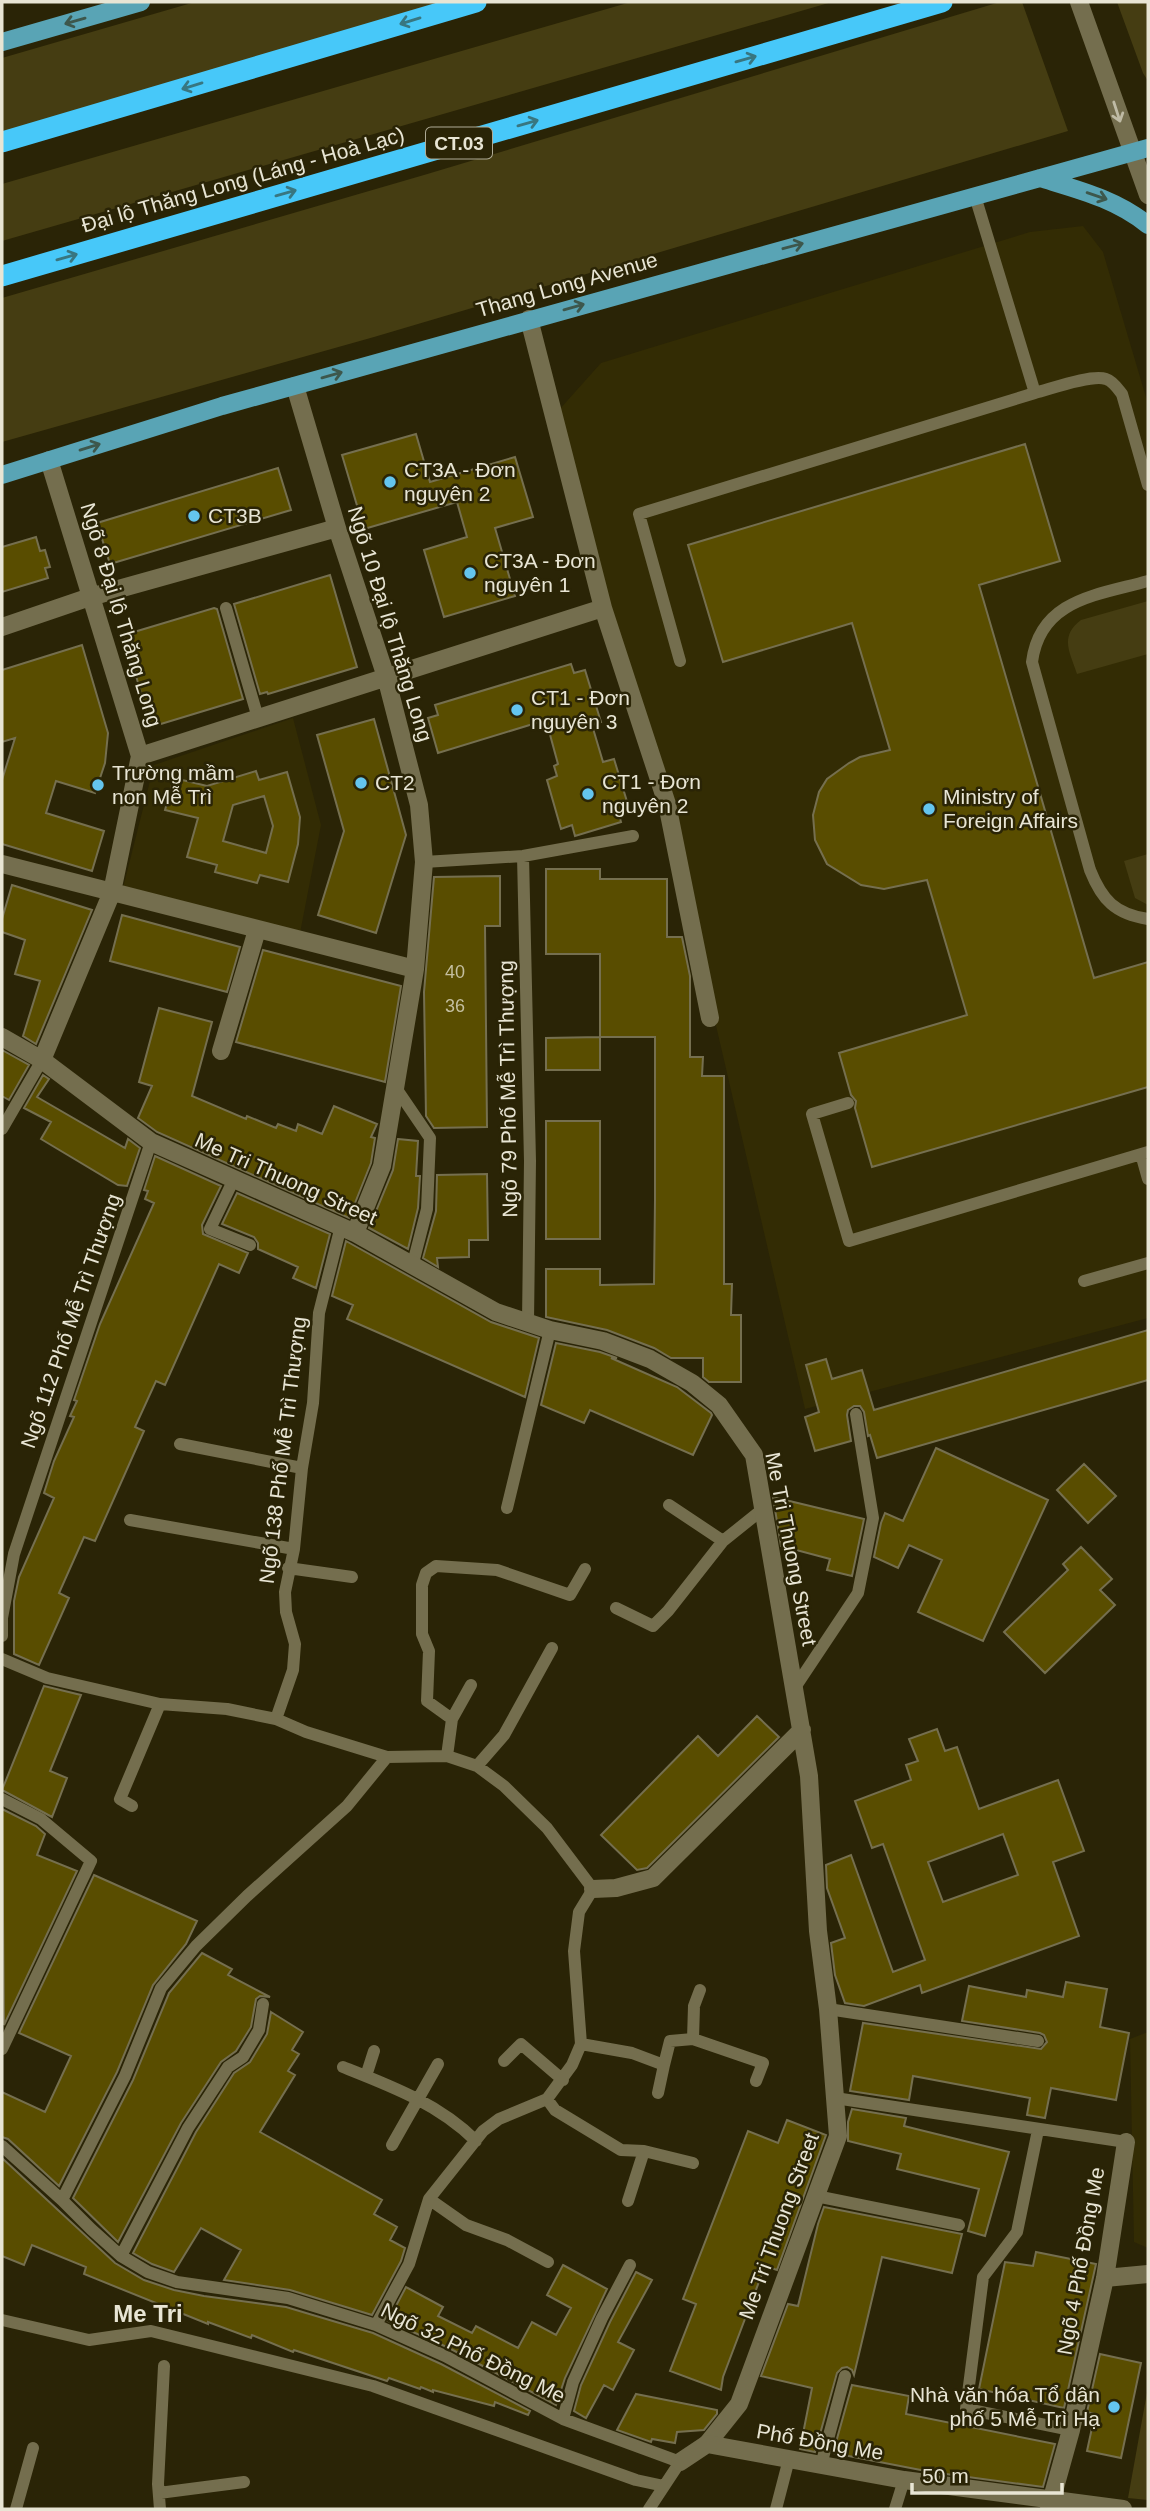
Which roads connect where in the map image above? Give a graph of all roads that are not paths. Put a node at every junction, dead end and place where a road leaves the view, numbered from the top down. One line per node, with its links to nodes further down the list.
1 (141, 2): 5 (main road, one-way to 5)
2 (476, 2): 6 (highway, one-way to 6)
3 (942, 2): 12 (highway, Đại lộ Thăng Long (Láng - Hoà Lạc) / CT.03, one-way to 3)
4 (1079, 2): 7 (street, one-way to 7)
5 (2, 42)
6 (2, 142)
7 (1140, 150): 8 (main road, Thang Long Avenue); 9 (street)
8 (1040, 178): 10 (main road, Thang Long Avenue); 11 (main road, one-way to 11)
9 (1148, 195)
10 (975, 196): 13 (main road, Thang Long Avenue, one-way to 10); 15 (lane)
11 (1148, 225)
12 (2, 276)
13 (529, 320): 14 (main road, Thang Long Avenue, one-way to 13); 25 (street)
14 (295, 386): 18 (main road, Thang Long Avenue, one-way to 14); 21 (street, Ngõ 10 Đại lộ Thăng Long)
15 (1035, 393): 17 (lane); 27 (lane)
16 (1148, 436): 17 (lane)
17 (1135, 440): 20 (lane)
18 (49, 460): 19 (main road, Thang Long Avenue); 23 (street, Ngõ 8 Đại lộ Thăng Long)
19 (2, 475)
20 (1148, 485)
21 (337, 527): 23 (street); 28 (street, Ngõ 10 Đại lộ Thăng Long)
22 (1148, 581): 36 (lane)
23 (90, 597): 26 (street); 30 (street, Ngõ 8 Đại lộ Thăng Long)
24 (226, 608): 29 (lane)
25 (603, 608): 28 (street); 39 (street)
26 (2, 627)
27 (680, 661)
28 (386, 677): 29 (street); 33 (street, Ngõ 10 Đại lộ Thăng Long)
29 (258, 718): 30 (street)
30 (140, 756): 35 (street, Ngõ 8 Đại lộ Thăng Long)
31 (633, 836): 32 (lane)
32 (523, 856): 33 (lane); 55 (lane, Ngõ 79 Phố Mễ Trì Thượng)
33 (424, 862): 38 (street, Ngõ 10 Đại lộ Thăng Long)
34 (2, 864): 35 (street)
35 (112, 892): 37 (street); 42 (street, Ngõ 8 Đại lộ Thăng Long)
36 (1148, 919)
37 (257, 930): 38 (street); 41 (street)
38 (415, 970): 43 (street, Ngõ 10 Đại lộ Thăng Long)
39 (710, 1018)
40 (2, 1037): 42 (street, Me Tri Thuong Street)
41 (221, 1051)
42 (42, 1060): 45 (lane); 46 (street, Me Tri Thuong Street)
43 (396, 1088): 50 (street, Ngõ 10 Đại lộ Thăng Long); 53 (lane)
44 (848, 1103): 47 (lane)
45 (2, 1129)
46 (151, 1142): 49 (street, Me Tri Thuong Street); 70 (lane, Ngõ 112 Phố Mễ Trì Thượng)
47 (1145, 1153): 48 (lane)
48 (1148, 1179)
49 (233, 1181): 50 (street, Me Tri Thuong Street); 51 (lane)
50 (348, 1229): 53 (street, Me Tri Thuong Street); 59 (lane, Ngõ 138 Phố Mễ Trì Thượng)
51 (250, 1245)
52 (1148, 1264): 54 (lane)
53 (412, 1267): 55 (street, Me Tri Thuong Street)
54 (1084, 1281)
55 (528, 1322): 56 (street, Me Tri Thuong Street)
56 (550, 1330): 61 (lane); 62 (street, Me Tri Thuong Street)
57 (856, 1414): 74 (lane)
58 (180, 1444): 59 (lane)
59 (302, 1468): 65 (lane, Ngõ 138 Phố Mễ Trì Thượng)
60 (669, 1505): 64 (lane)
61 (507, 1508)
62 (763, 1509): 64 (lane); 74 (street, Me Tri Thuong Street)
63 (130, 1520): 65 (lane)
64 (723, 1541): 69 (lane)
65 (294, 1549): 66 (lane, Ngõ 138 Phố Mễ Trì Thượng)
66 (288, 1567): 68 (lane); 76 (lane, Ngõ 138 Phố Mễ Trì Thượng)
67 (585, 1569): 77 (lane)
68 (352, 1577)
69 (616, 1608)
70 (2, 1636)
71 (552, 1648): 81 (lane)
72 (2, 1658): 75 (lane)
73 (471, 1685): 77 (lane)
74 (794, 1689): 78 (street, Me Tri Thuong Street)
75 (160, 1704): 76 (lane); 83 (lane)
76 (276, 1719): 80 (lane)
77 (452, 1719): 79 (lane)
78 (802, 1730): 84 (street); 87 (street, Me Tri Thuong Street)
79 (447, 1756): 80 (lane); 81 (lane)
80 (387, 1757): 113 (lane)
81 (477, 1766): 84 (lane)
82 (2, 1799): 91 (lane)
83 (132, 1806)
84 (593, 1889): 90 (lane)
85 (700, 1990): 88 (lane)
86 (263, 2004): 116 (lane)
87 (828, 2008): 89 (lane); 101 (street, Me Tri Thuong Street)
88 (693, 2039): 95 (lane); 99 (lane)
89 (1038, 2041)
90 (581, 2044): 95 (lane); 98 (lane)
91 (2, 2049)
92 (374, 2052): 97 (lane)
93 (504, 2061): 98 (lane)
94 (438, 2064): 102 (lane)
95 (664, 2065): 100 (lane)
96 (343, 2067): 97 (lane)
97 (366, 2077): 102 (lane)
98 (563, 2080): 103 (lane)
99 (756, 2081)
100 (658, 2093)
101 (835, 2098): 104 (lane); 111 (street, Me Tri Thuong Street)
102 (418, 2099): 105 (lane); 107 (lane)
103 (547, 2099): 105 (lane); 109 (lane)
104 (1038, 2130): 106 (lane); 126 (lane)
105 (476, 2141): 112 (lane)
106 (1126, 2141): 120 (street, Ngõ 4 Phố Đồng Me)
107 (392, 2145)
108 (2, 2146): 113 (lane, Ngõ 32 Phố Đồng Me)
109 (644, 2151): 110 (lane); 114 (lane)
110 (693, 2163)
111 (816, 2196): 115 (lane); 127 (street, Me Tri Thuong Street)
112 (429, 2199): 117 (lane); 122 (lane)
113 (62, 2200): 116 (lane, Ngõ 32 Phố Đồng Me)
114 (628, 2200)
115 (959, 2225)
116 (121, 2256): 122 (lane, Ngõ 32 Phố Đồng Me)
117 (548, 2262)
118 (630, 2265): 125 (lane)
119 (1148, 2274): 120 (street)
120 (1105, 2278): 126 (street, Ngõ 4 Phố Đồng Me)
121 (2, 2320): 134 (lane)
122 (376, 2325): 125 (lane, Ngõ 32 Phố Đồng Me)
123 (164, 2366): 135 (lane)
124 (845, 2376): 131 (lane)
125 (563, 2419): 130 (lane, Ngõ 32 Phố Đồng Me)
126 (1071, 2430): 136 (street, Ngõ 4 Phố Đồng Me)
127 (707, 2444): 129 (street, Phố Đồng Me); 130 (street)
128 (33, 2448): 137 (lane)
129 (789, 2459): 131 (street, Phố Đồng Me); 140 (lane)
130 (680, 2462): 134 (lane)
131 (821, 2465): 132 (street, Phố Đồng Me)
132 (904, 2480): 136 (street, Phố Đồng Me); 141 (lane)
133 (244, 2482): 135 (lane)
134 (664, 2486): 139 (lane)
135 (159, 2493): 138 (lane)
136 (1051, 2505): 142 (street, Phố Đồng Me)
137 (16, 2509)
138 (160, 2509)
139 (649, 2509)
140 (776, 2509)
141 (895, 2509)
142 (1123, 2509)

